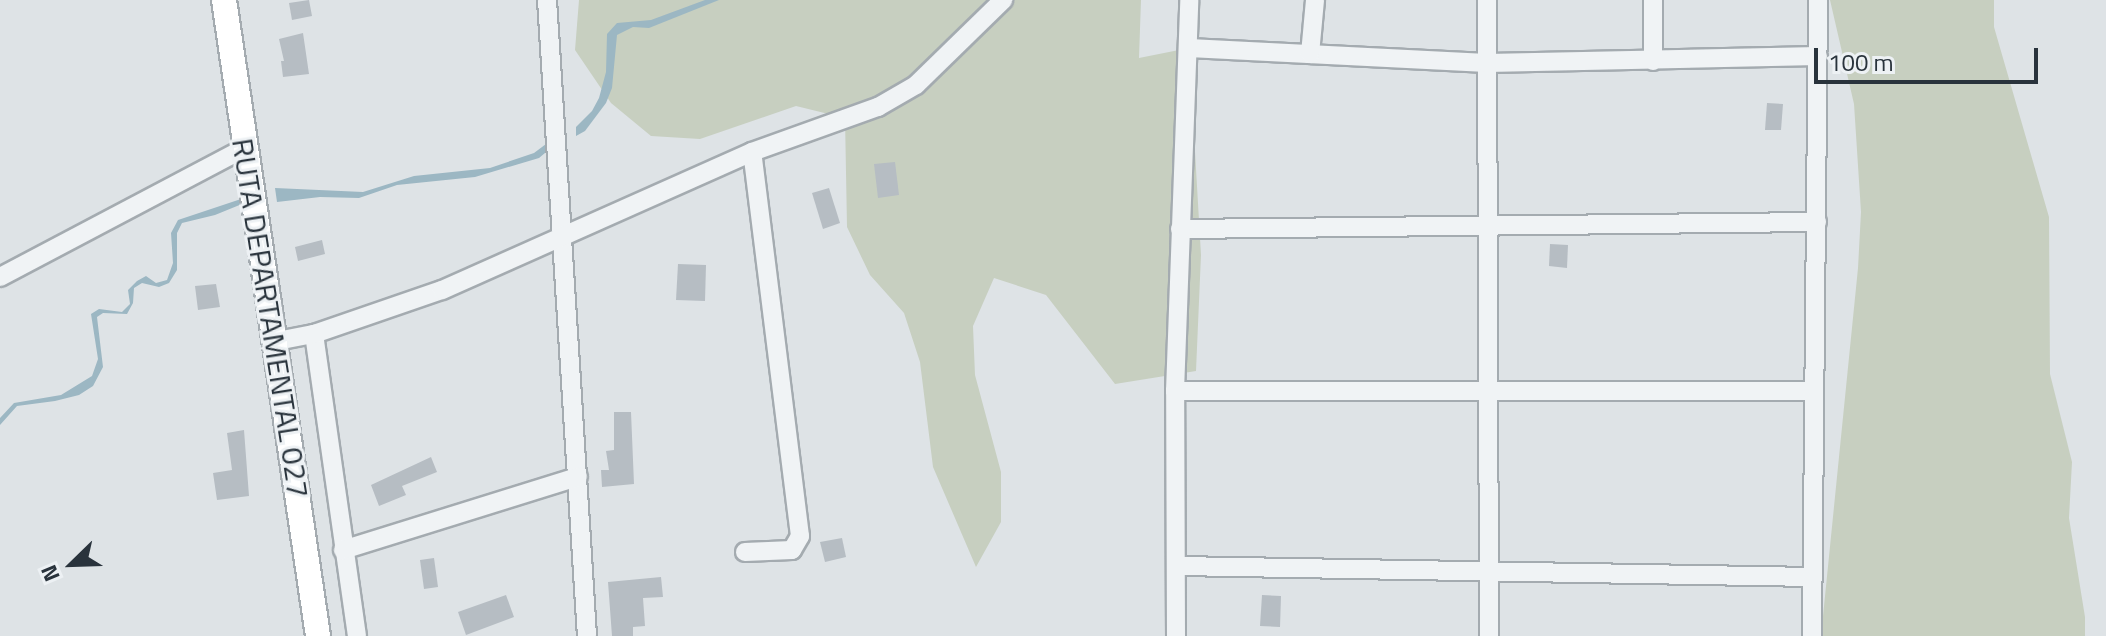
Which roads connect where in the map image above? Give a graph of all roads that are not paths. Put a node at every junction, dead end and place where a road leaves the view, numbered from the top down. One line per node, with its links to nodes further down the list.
1 (224, 0): 14 (main road, RUTA DEPARTAMENTAL 027)
2 (547, 0): 19 (street)
3 (1003, 0): 15 (street)
4 (1189, 0): 9 (street)
5 (1315, 0): 10 (street)
6 (1487, 0): 13 (street)
7 (1653, 0): 12 (street)
8 (1818, 0): 11 (street)
9 (1189, 48): 10 (street); 18 (street)
10 (1310, 54): 13 (street)
11 (1818, 56): 12 (street); 16 (street)
12 (1653, 61): 13 (street)
13 (1487, 63): 17 (street)
14 (245, 148): 20 (street); 22 (main road, RUTA DEPARTAMENTAL 027)
15 (752, 152): 19 (street); 28 (street)
16 (1817, 222): 17 (street); 25 (street)
17 (1487, 226): 18 (street); 24 (street)
18 (1180, 229): 23 (street)
19 (564, 236): 21 (street); 26 (street)
20 (0, 277)
21 (314, 334): 22 (street); 27 (street)
22 (277, 341): 32 (main road, RUTA DEPARTAMENTAL 027)
23 (1175, 391): 24 (street); 29 (street)
24 (1488, 391): 25 (street); 30 (street)
25 (1814, 391): 31 (street)
26 (578, 477): 27 (street); 34 (street)
27 (343, 550): 33 (street)
28 (745, 552)
29 (1177, 566): 30 (street); 35 (street)
30 (1488, 572): 31 (street); 36 (street)
31 (1812, 577): 37 (street)
32 (318, 636)
33 (357, 636)
34 (587, 636)
35 (1176, 636)
36 (1489, 636)
37 (1812, 636)

